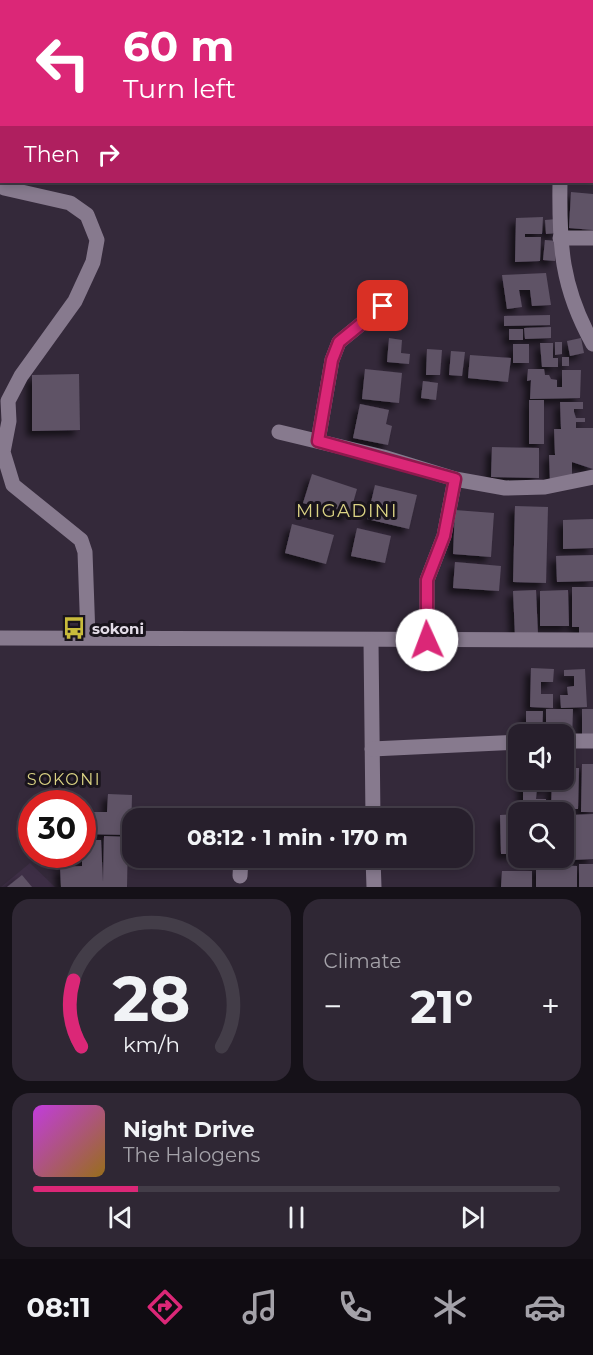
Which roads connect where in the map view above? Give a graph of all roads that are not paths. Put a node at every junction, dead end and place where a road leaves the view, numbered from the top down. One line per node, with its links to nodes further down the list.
1 (560, 183): 3 (street)
2 (4, 188): 11 (street)
3 (560, 238): 4 (street); 6 (street)
4 (593, 238)
5 (383, 306): 8 (street)
6 (593, 344)
7 (279, 432): 8 (street)
8 (318, 441): 10 (street)
9 (593, 477): 10 (street)
10 (455, 479): 13 (street)
11 (88, 636): 12 (street); 15 (street)
12 (0, 638)
13 (427, 640): 14 (street); 15 (street)
14 (593, 640)
15 (371, 641): 19 (street)
16 (574, 741): 17 (street)
17 (593, 741)
18 (508, 743): 19 (street)
19 (372, 749): 20 (street)
20 (373, 808)
21 (240, 868): 23 (street)
22 (373, 868): 24 (street)
23 (240, 876)
24 (374, 887)

